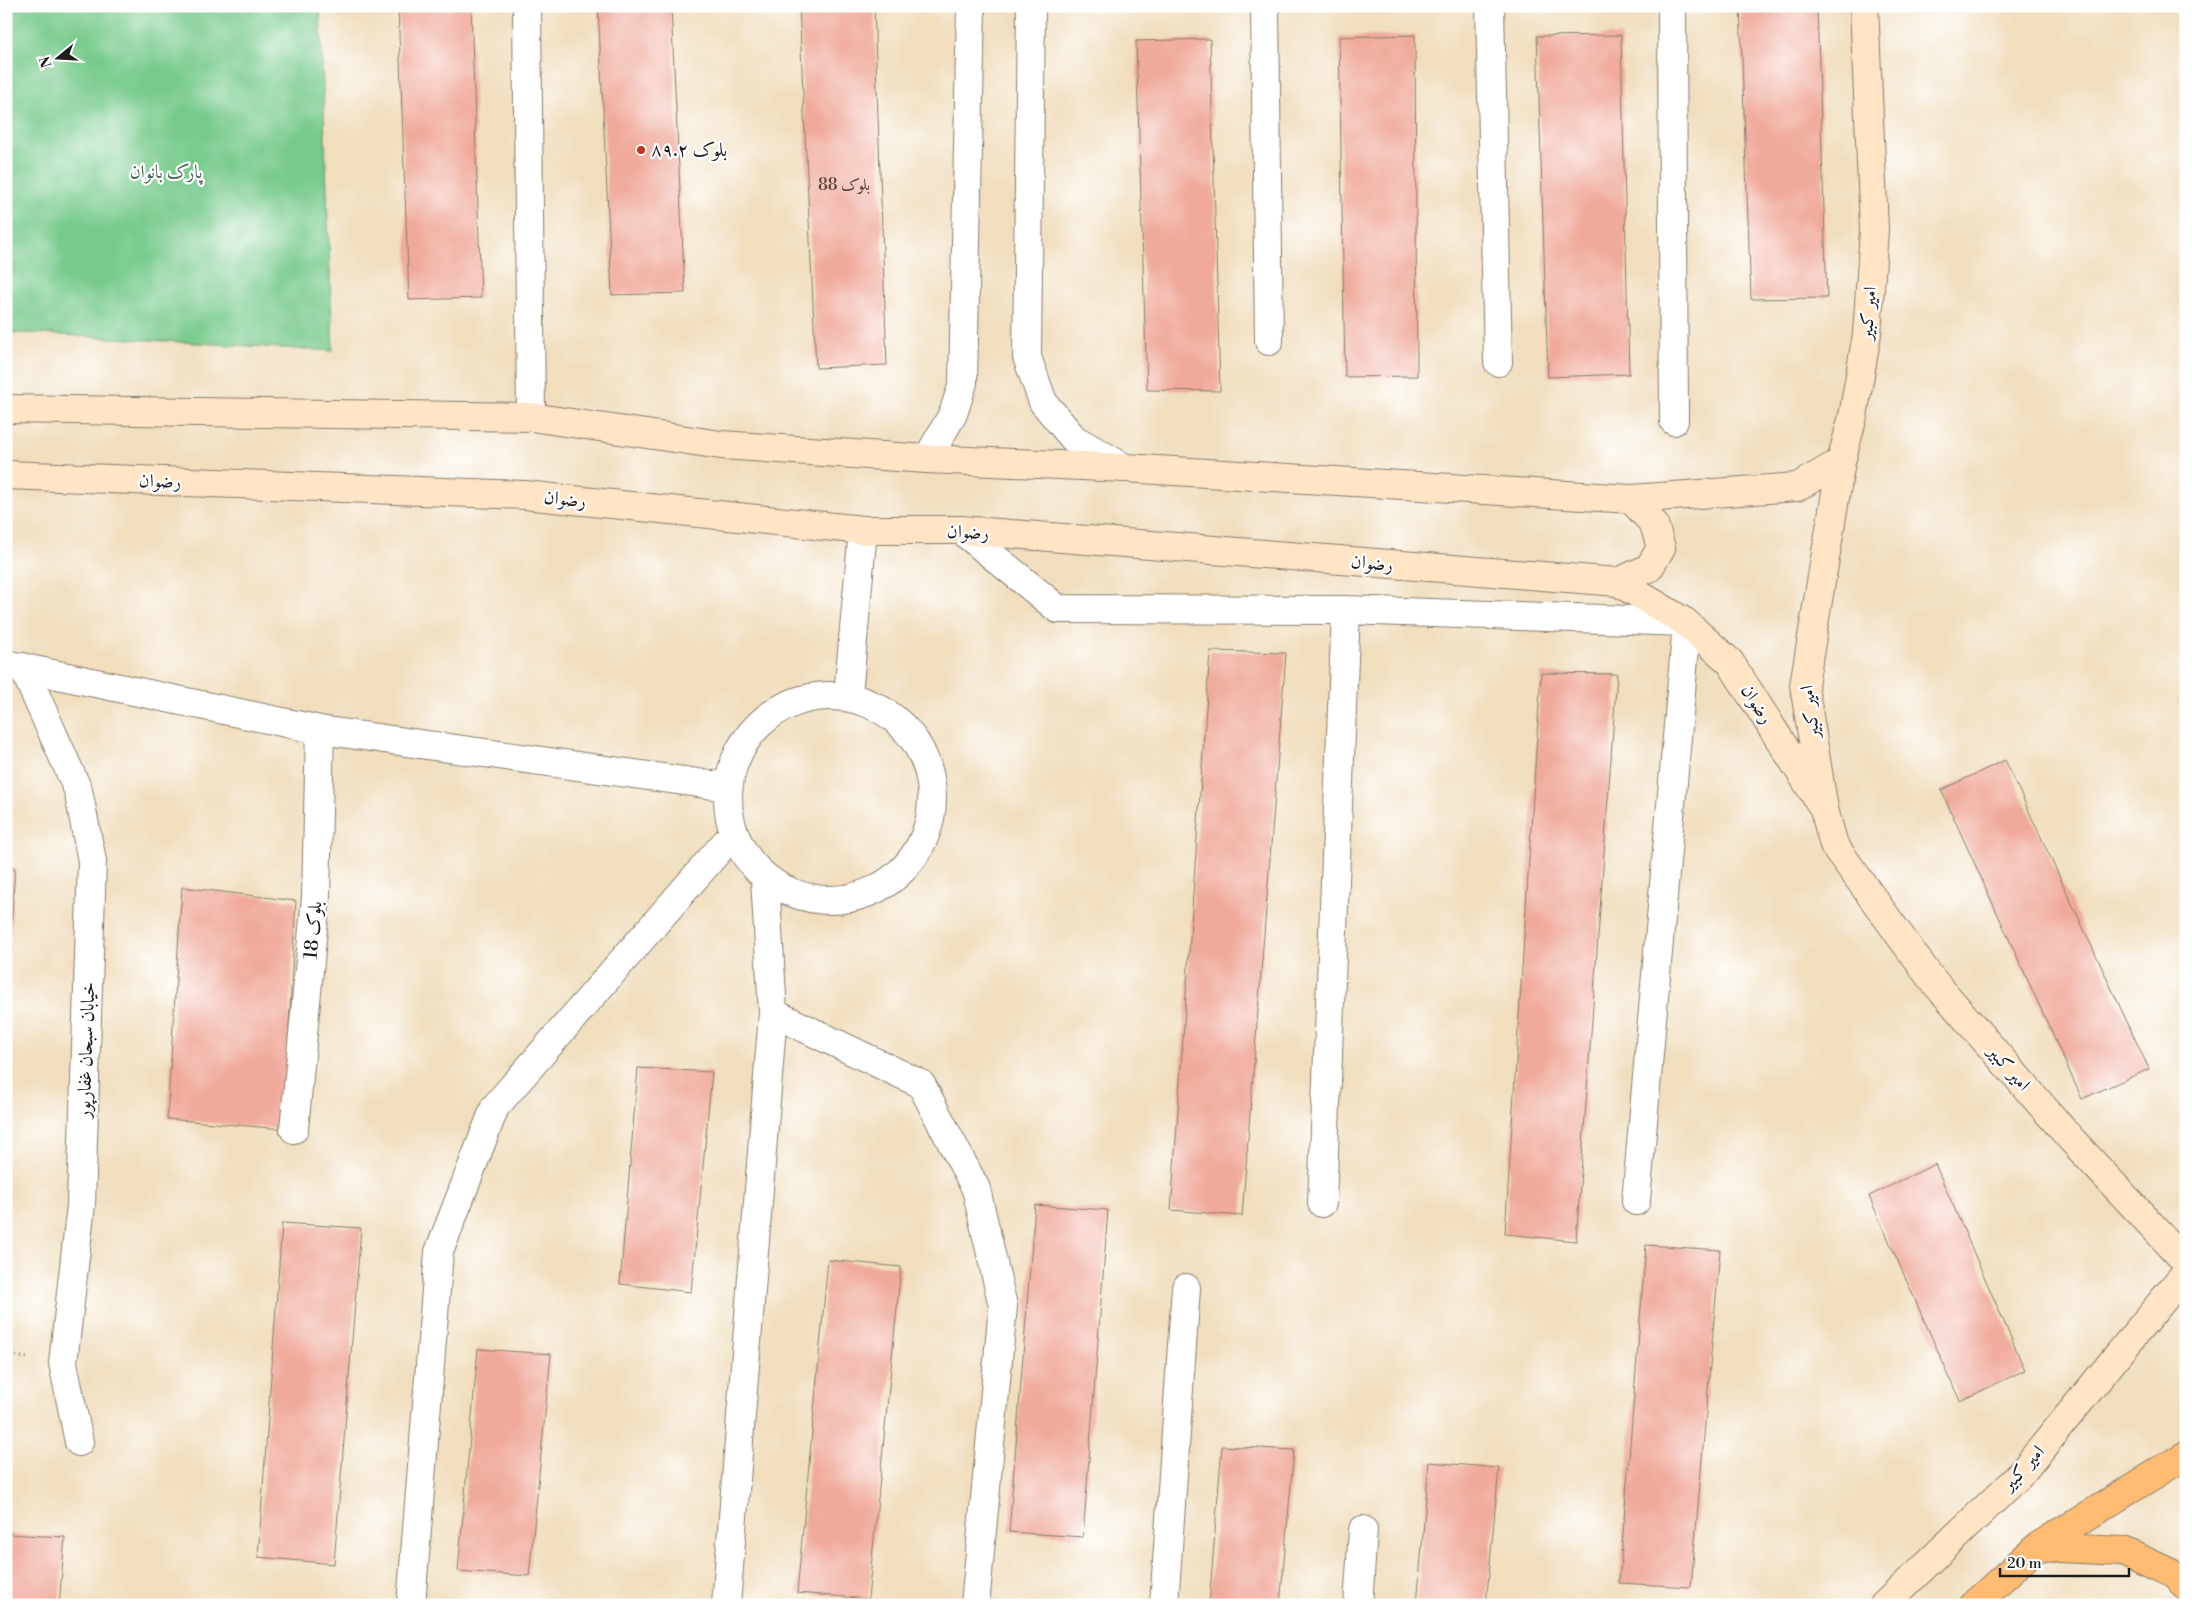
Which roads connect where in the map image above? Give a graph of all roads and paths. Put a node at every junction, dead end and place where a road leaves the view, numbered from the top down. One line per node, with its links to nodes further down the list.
1 (527, 6): 11 (street)
2 (971, 6): 13 (street)
3 (1031, 6): 15 (street)
4 (1265, 6): 8 (street)
5 (1490, 6): 9 (street)
6 (1672, 6): 12 (street)
7 (1864, 6): 14 (main road, امیر کبیر)
8 (1269, 341)
9 (1498, 362)
10 (6, 409): 11 (main road)
11 (531, 417): 13 (main road)
12 (1674, 421)
13 (927, 460): 15 (main road)
14 (1841, 462): 17 (main road); 27 (main road, امیر کبیر)
15 (1125, 468): 17 (main road)
16 (6, 475): 18 (main road, رضوان)
17 (1631, 499): 20 (main road)
18 (863, 530): 19 (main road, رضوان); 24 (street)
19 (961, 530): 20 (main road, رضوان); 21 (street)
20 (1618, 582): 22 (main road, رضوان)
21 (1346, 610): 22 (street); 33 (street)
22 (1686, 623): 27 (main road, رضوان); 32 (street)
23 (15, 666): 25 (street); 37 (street, خیابان سبحان غفارپور)
24 (848, 695): 26 (street); 29 (street)
25 (320, 730): 26 (street); 31 (street, بلوک 18)
26 (727, 787): 28 (street)
27 (1824, 809): 34 (main road, امیر کبیر)
28 (733, 834): 29 (street); 42 (street)
29 (765, 879): 30 (street)
30 (773, 1013): 43 (street); 44 (street)
31 (294, 1129)
32 (1636, 1201)
33 (1322, 1203)
34 (2186, 1262)
35 (2186, 1272): 47 (main road, امیر کبیر)
36 (1186, 1288): 45 (street)
37 (78, 1442)
38 (2186, 1455): 40 (highway)
39 (1363, 1530): 46 (street)
40 (2037, 1547): 41 (highway); 48 (highway)
41 (2186, 1586)
42 (411, 1605)
43 (726, 1605)
44 (975, 1605)
45 (1164, 1605)
46 (1358, 1605)
47 (1884, 1605)
48 (1973, 1605)

